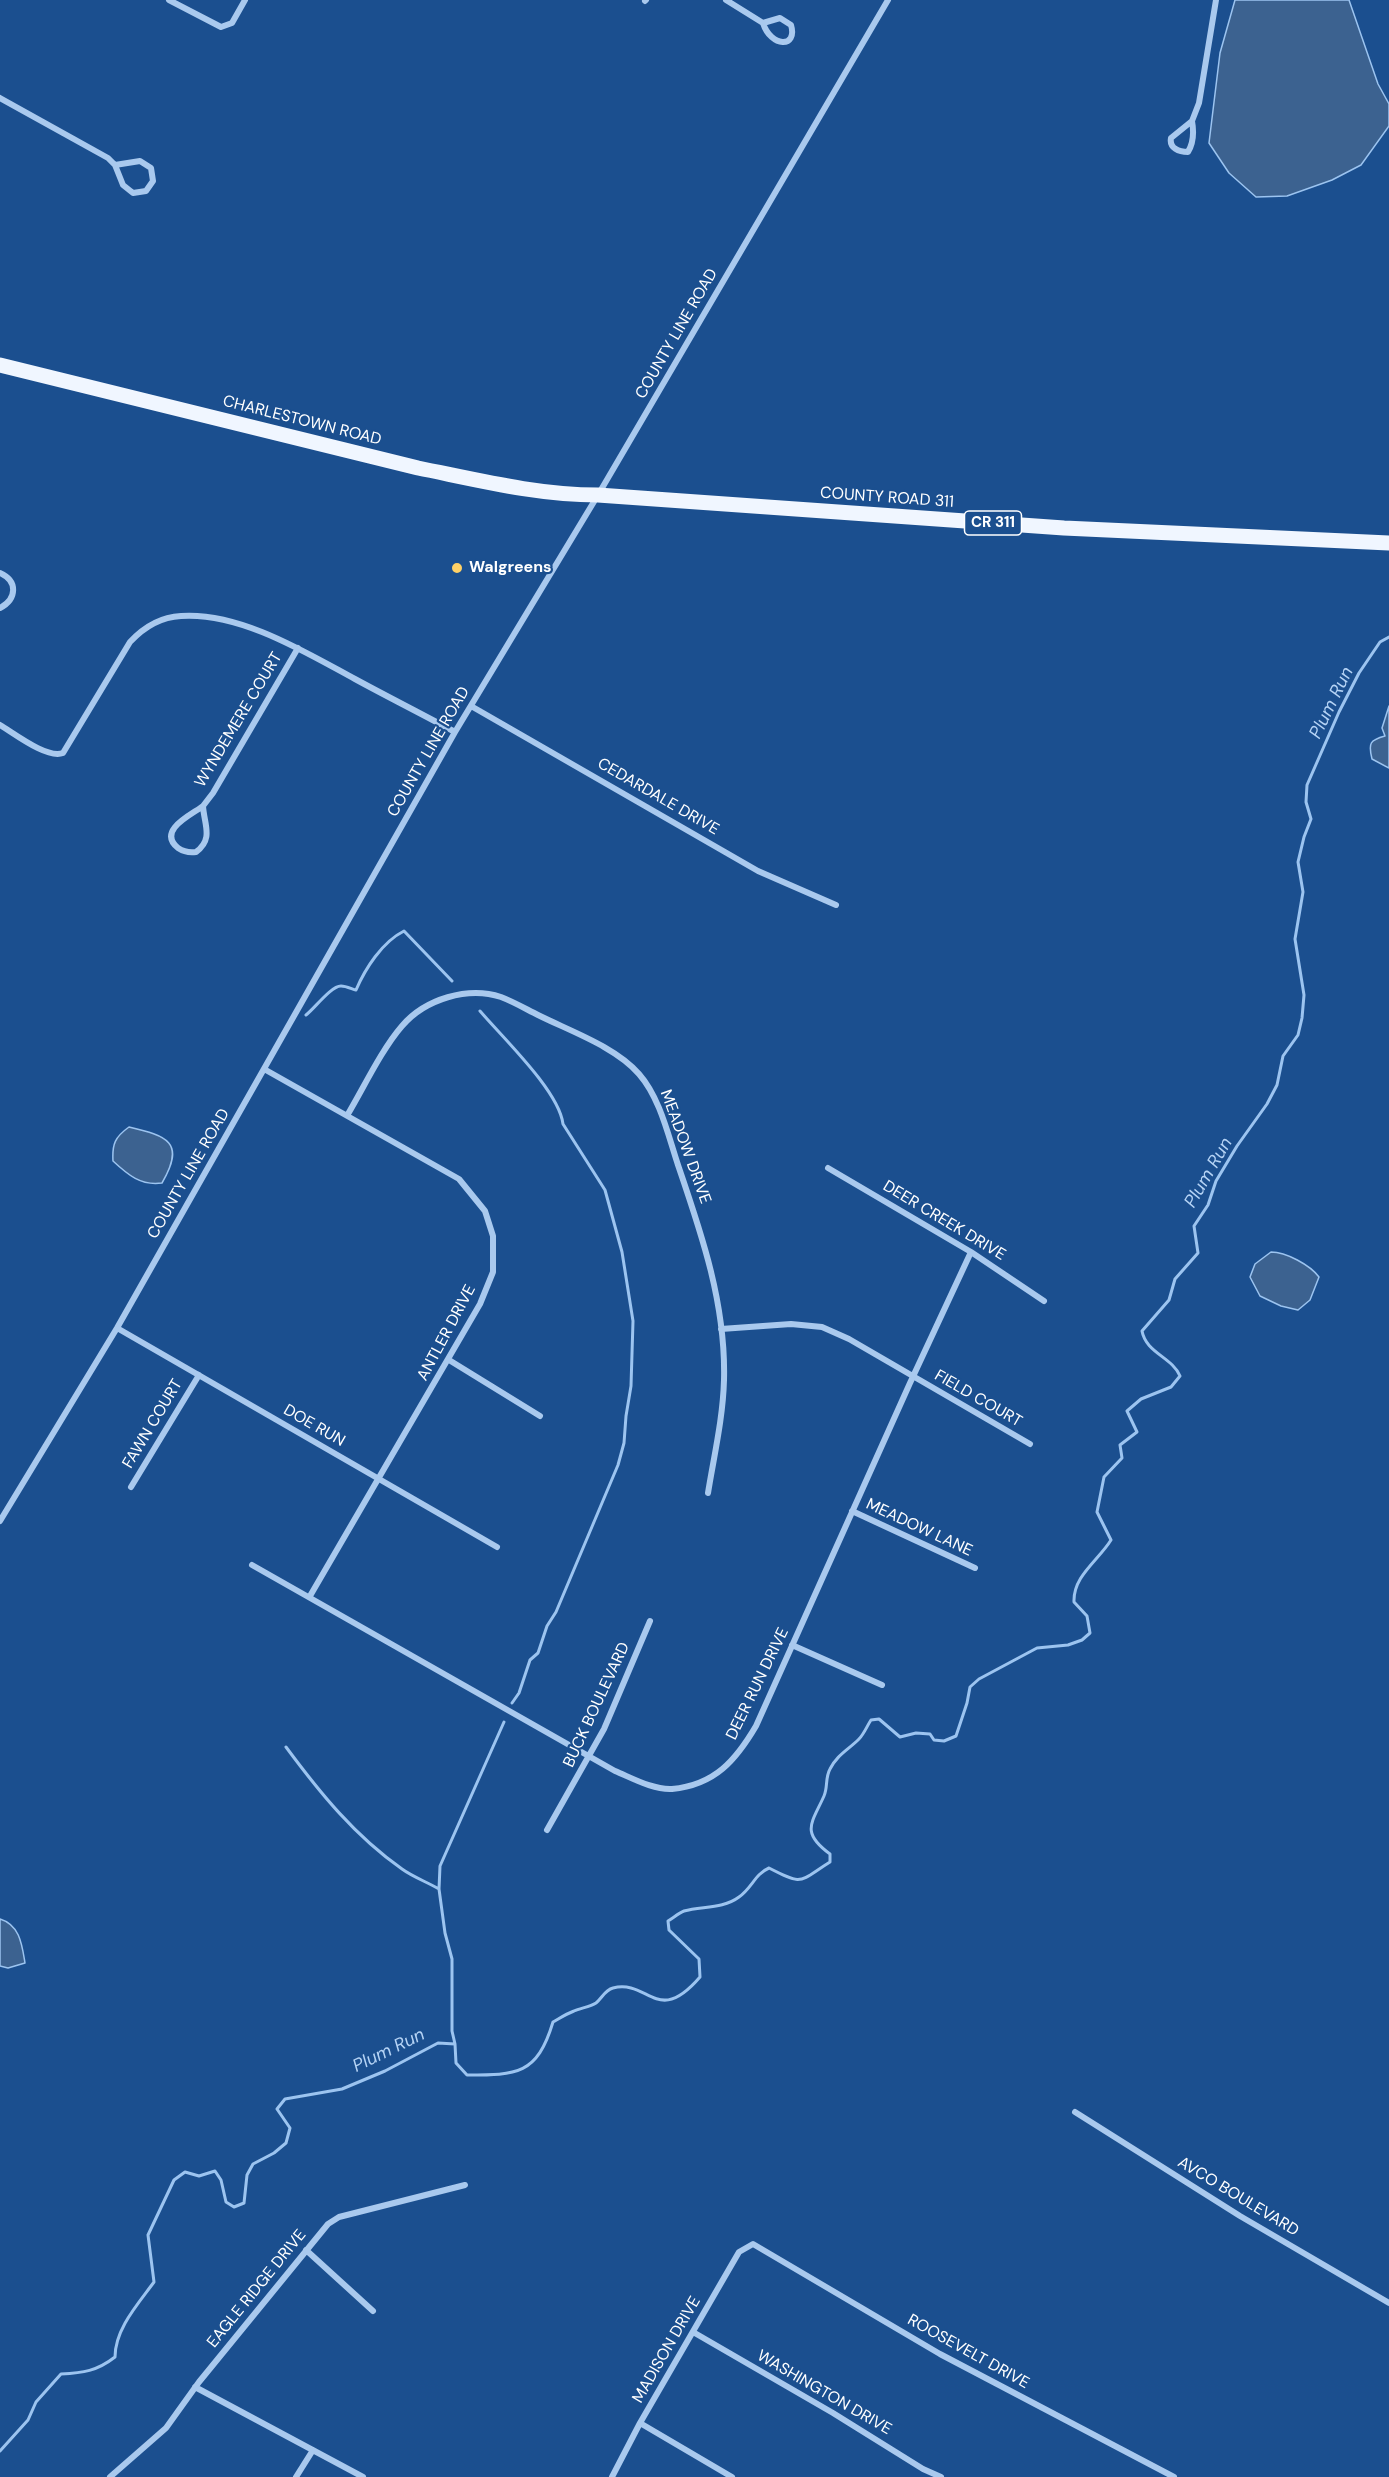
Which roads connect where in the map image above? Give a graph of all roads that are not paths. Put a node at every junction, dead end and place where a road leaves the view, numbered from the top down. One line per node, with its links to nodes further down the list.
1 (169, 0): 2 (street)
2 (245, 0)
3 (726, 0): 6 (street)
4 (888, 0): 11 (street, COUNTY LINE ROAD)
5 (1216, 0): 8 (street)
6 (763, 23): 6 (street)
7 (0, 98): 9 (street)
8 (1192, 121): 8 (street)
9 (115, 165): 9 (street)
10 (0, 365): 11 (main road, CHARLESTOWN ROAD)
11 (598, 495): 12 (main road, COUNTY ROAD 311 / CR 311); 16 (street, COUNTY LINE ROAD)
12 (1389, 543)
13 (0, 573): 14 (street)
14 (0, 608)
15 (298, 648): 17 (street); 18 (street); 19 (street, WYNDEMERE COURT)
16 (471, 706): 18 (street, COUNTY LINE ROAD); 20 (street, CEDARDALE DRIVE)
17 (0, 725)
18 (455, 732): 21 (street, COUNTY LINE ROAD)
19 (203, 806): 19 (street, WYNDEMERE COURT)
20 (836, 905)
21 (264, 1069): 22 (street, ANTLER DRIVE); 26 (street, COUNTY LINE ROAD)
22 (348, 1114): 27 (street, MEADOW DRIVE); 28 (street, ANTLER DRIVE)
23 (828, 1168): 24 (street, DEER CREEK DRIVE)
24 (971, 1252): 25 (street, DEER CREEK DRIVE); 30 (street, DEER RUN DRIVE)
25 (1044, 1300)
26 (117, 1328): 29 (street, DOE RUN); 37 (street, COUNTY LINE ROAD)
27 (721, 1329): 30 (street, FIELD COURT); 35 (street, MEADOW DRIVE)
28 (448, 1360): 31 (street); 33 (street, ANTLER DRIVE)
29 (199, 1375): 33 (street, DOE RUN); 34 (street, FAWN COURT)
30 (913, 1377): 32 (street, FIELD COURT); 36 (street, DEER RUN DRIVE)
31 (540, 1416)
32 (1030, 1444)
33 (380, 1479): 38 (street, DOE RUN); 41 (street, ANTLER DRIVE)
34 (131, 1487)
35 (708, 1492)
36 (852, 1511): 40 (street, MEADOW LANE); 43 (street, DEER RUN DRIVE)
37 (0, 1521)
38 (497, 1547)
39 (252, 1564): 41 (street, DEER RUN DRIVE)
40 (975, 1569)
41 (310, 1596): 45 (street, DEER RUN DRIVE)
42 (650, 1621): 45 (street, BUCK BOULEVARD)
43 (792, 1645): 44 (street); 45 (street, DEER RUN DRIVE)
44 (882, 1685)
45 (590, 1758): 46 (street, BUCK BOULEVARD)
46 (547, 1830)
47 (1075, 2112): 51 (street, AVCO BOULEVARD)
48 (465, 2186): 50 (street, EAGLE RIDGE DRIVE)
49 (753, 2244): 53 (street, MADISON DRIVE); 63 (street, ROOSEVELT DRIVE)
50 (306, 2250): 52 (street); 54 (street, EAGLE RIDGE DRIVE)
51 (1389, 2303)
52 (373, 2312)
53 (693, 2332): 55 (street, MADISON DRIVE); 62 (street, WASHINGTON DRIVE)
54 (195, 2387): 56 (street); 57 (street, EAGLE RIDGE DRIVE)
55 (640, 2423): 60 (street, MADISON DRIVE); 61 (street)
56 (313, 2450): 58 (street); 59 (street)
57 (110, 2477)
58 (296, 2477)
59 (363, 2477)
60 (612, 2477)
61 (732, 2477)
62 (941, 2477)
63 (1173, 2477)

